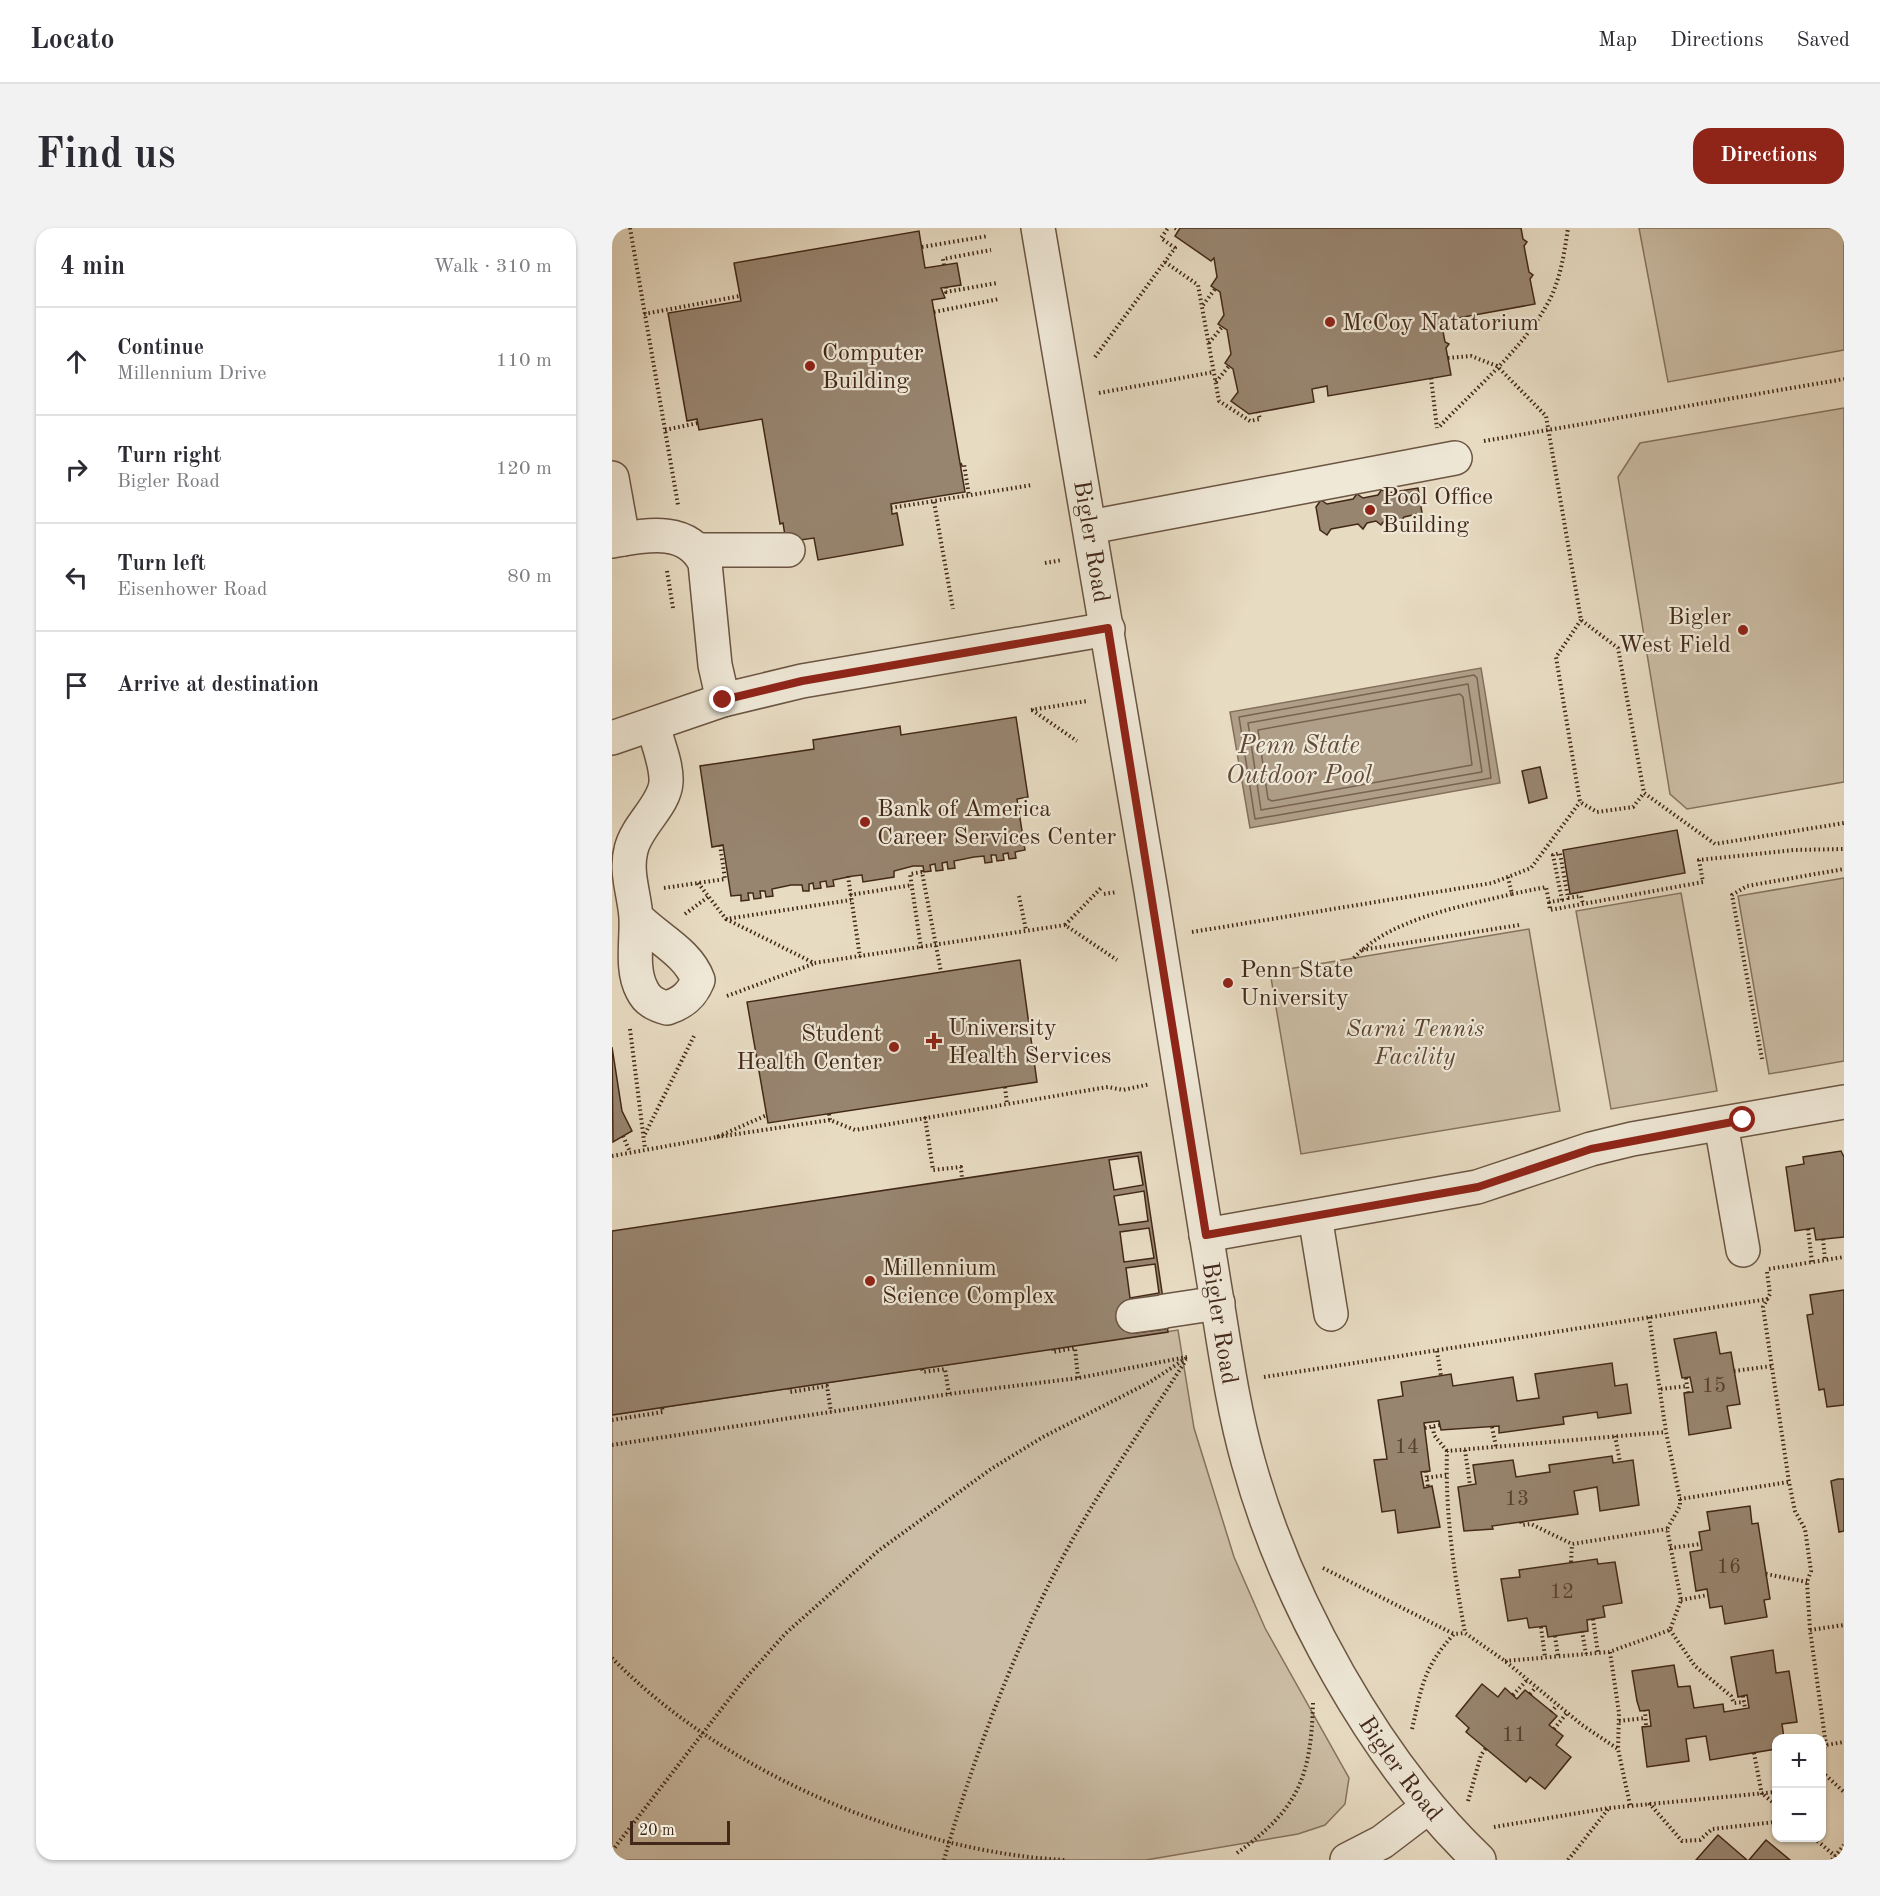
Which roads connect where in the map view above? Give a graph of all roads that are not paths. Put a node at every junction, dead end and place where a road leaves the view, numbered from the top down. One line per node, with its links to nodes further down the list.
1 (1038, 228): 4 (street, Bigler Road)
2 (1455, 458): 4 (street)
3 (612, 478): 5 (street)
4 (1090, 527): 8 (street, Bigler Road)
5 (617, 540): 6 (street)
6 (699, 550): 7 (street); 9 (street)
7 (788, 550)
8 (1108, 628): 9 (street); 16 (street, Bigler Road)
9 (723, 700): 10 (street)
10 (653, 724): 11 (street); 12 (street)
11 (612, 738)
12 (644, 903)
13 (1844, 1102): 14 (street)
14 (1721, 1124): 15 (street); 17 (street)
15 (1316, 1216): 16 (street); 20 (street)
16 (1206, 1235): 18 (street, Bigler Road)
17 (1743, 1250)
18 (1218, 1303): 19 (street); 21 (street, Bigler Road)
19 (1153, 1313)
20 (1331, 1314)
21 (1428, 1807): 22 (street); 23 (street, Bigler Road)
22 (1347, 1860)
23 (1479, 1860)

